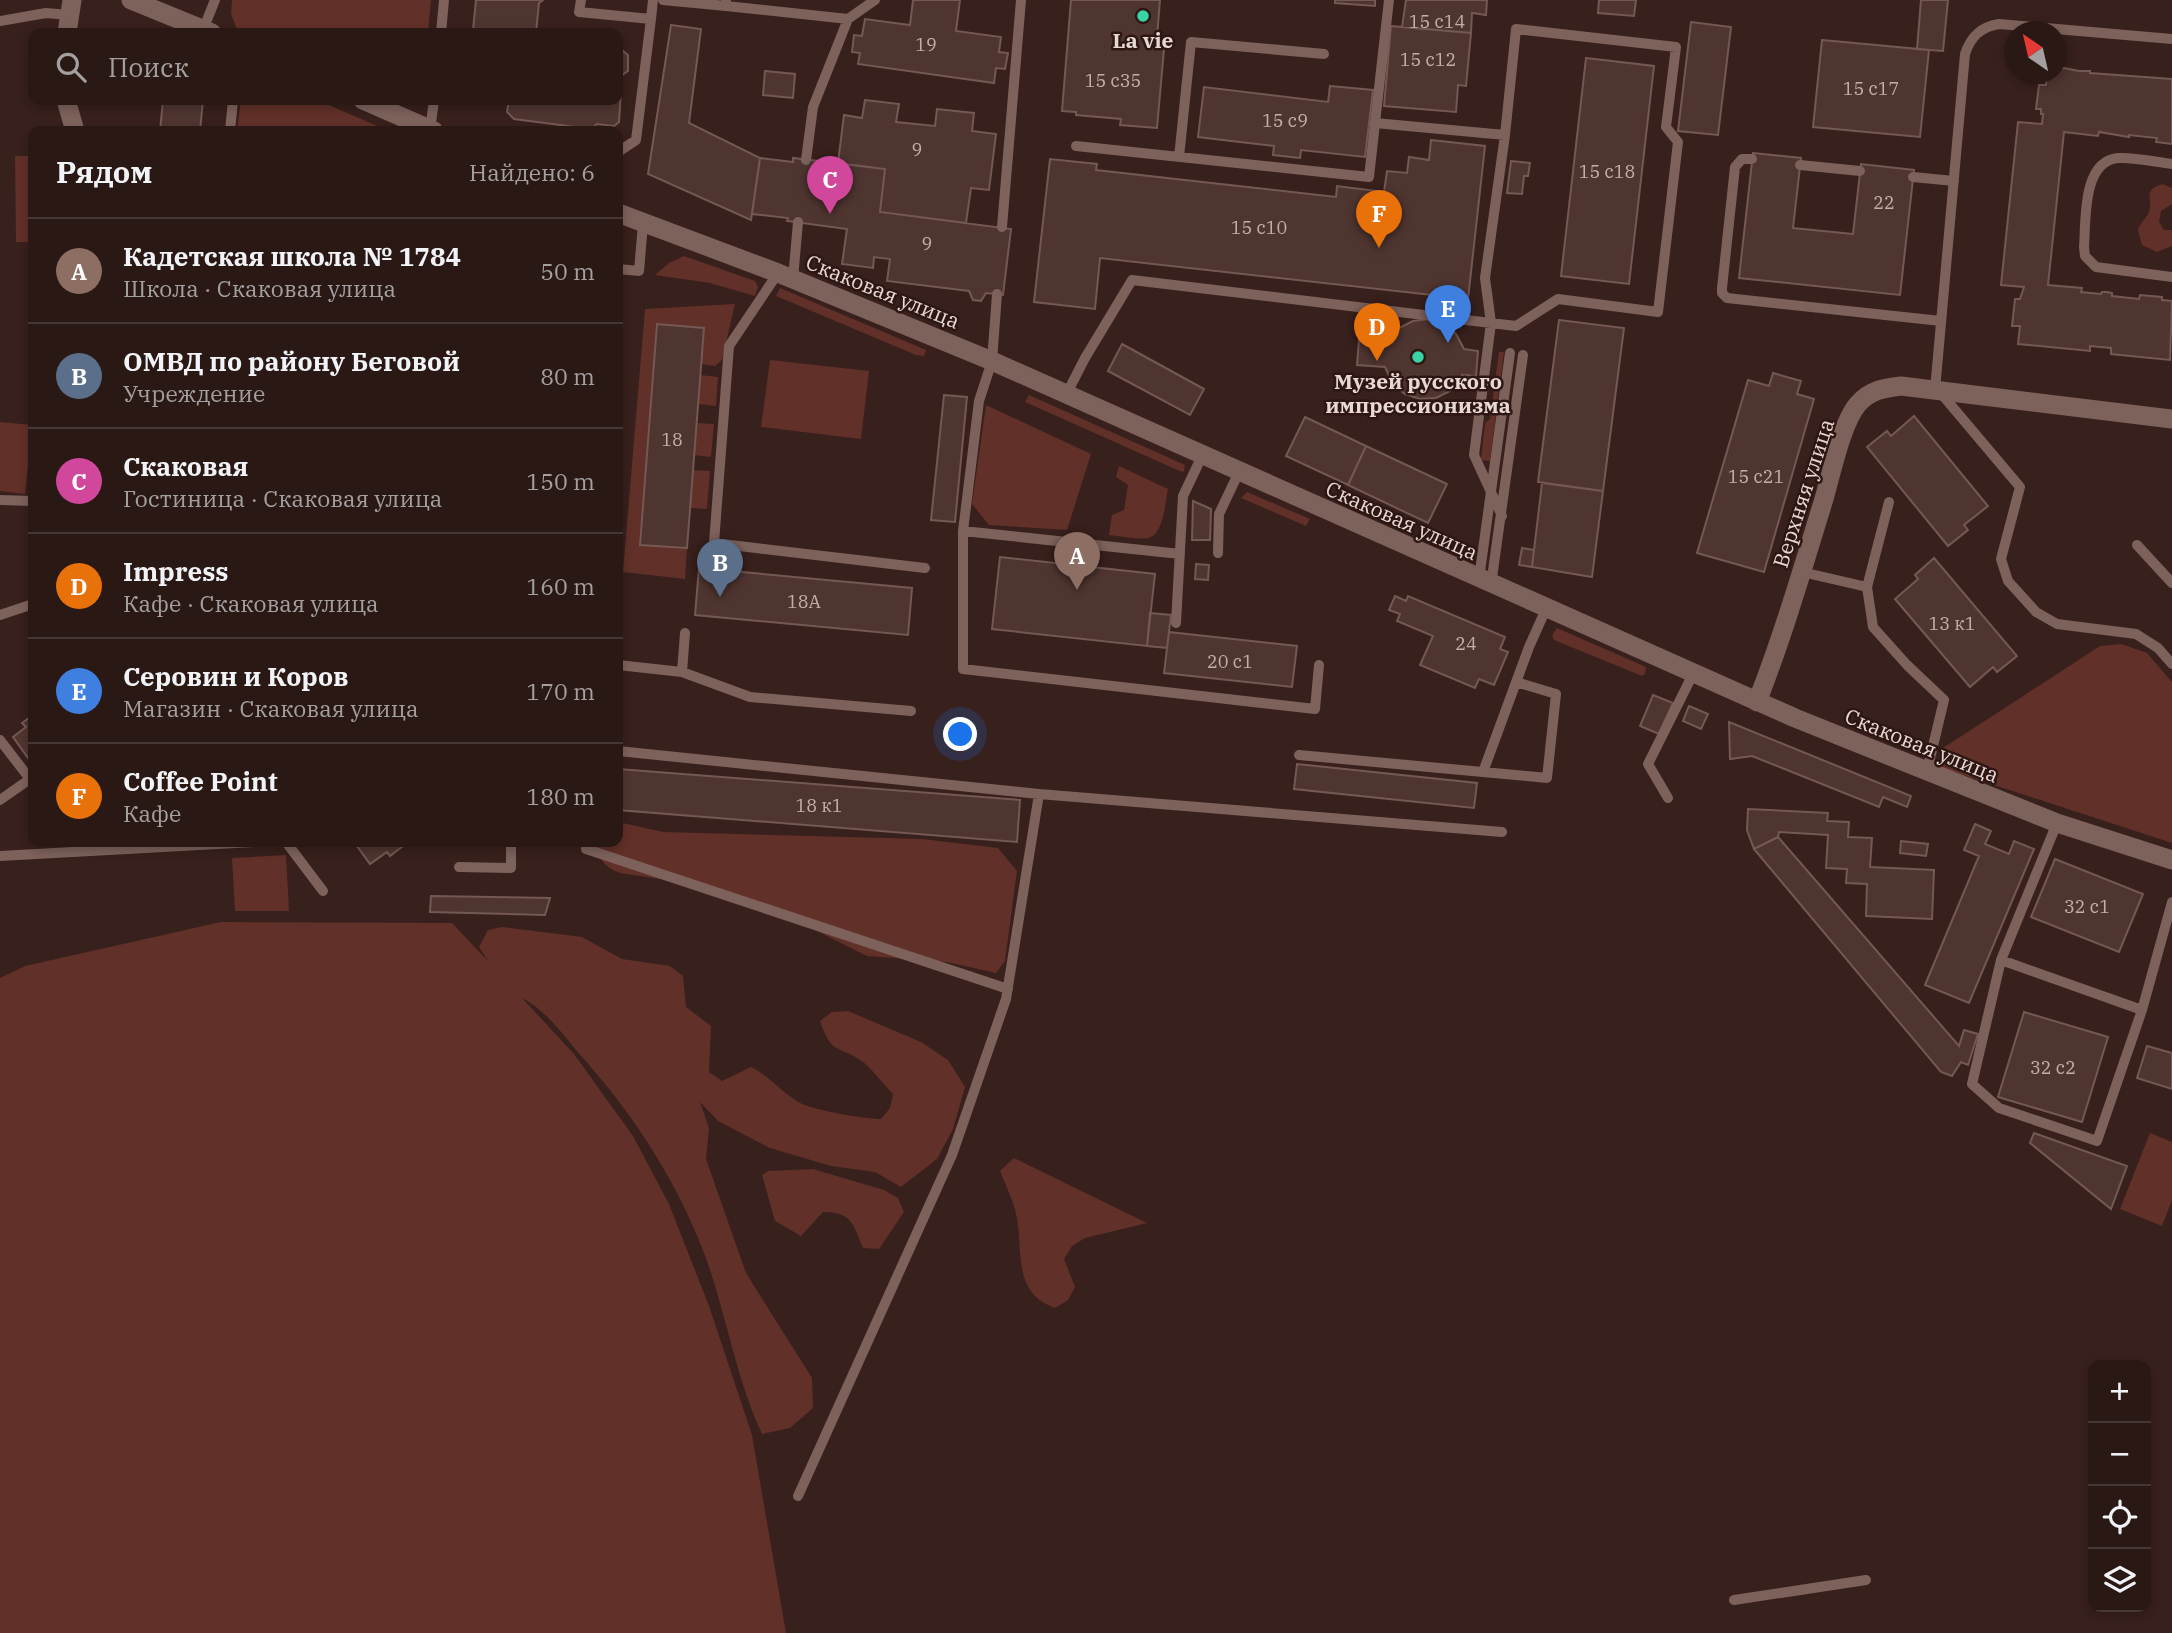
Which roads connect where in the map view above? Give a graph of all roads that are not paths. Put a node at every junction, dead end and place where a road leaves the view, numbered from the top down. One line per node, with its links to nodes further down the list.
1 (131, 0): 15 (street)
2 (215, 0): 16 (lane)
3 (444, 0): 17 (lane)
4 (580, 0): 12 (lane)
5 (653, 0): 12 (lane)
6 (663, 0): 10 (lane)
7 (876, 0): 13 (lane)
8 (1021, 0): 43 (lane)
9 (1389, 0): 24 (lane)
10 (726, 3): 13 (lane)
11 (69, 16): 14 (lane)
12 (651, 19): 31 (lane)
13 (848, 19): 34 (lane)
14 (0, 21)
15 (198, 28)
16 (209, 28)
17 (441, 28)
18 (2172, 39): 39 (lane)
19 (1324, 54): 32 (lane)
20 (67, 105): 25 (street)
21 (233, 105): 26 (lane)
22 (374, 105): 27 (street)
23 (434, 105): 28 (lane)
24 (1375, 123): 29 (lane); 32 (lane)
25 (74, 126)
26 (230, 126)
27 (421, 126)
28 (432, 126)
29 (1505, 135): 49 (lane); 49 (lane)
30 (1076, 146): 32 (lane)
31 (623, 149)
32 (1179, 157)
33 (1752, 159): 48 (lane)
34 (806, 160)
35 (2172, 164): 46 (lane)
36 (1800, 165): 37 (lane)
37 (1860, 171)
38 (1913, 177): 39 (lane)
39 (1954, 181): 48 (lane)
40 (623, 216): 42 (street, Скаковая улица)
41 (798, 222): 45 (lane)
42 (643, 224): 44 (lane); 45 (street, Скаковая улица)
43 (1002, 227)
44 (623, 269)
45 (785, 276): 52 (street, Скаковая улица); 67 (lane)
46 (2172, 277)
47 (997, 294): 52 (lane)
48 (1941, 321): 53 (lane)
49 (1491, 323): 54 (lane); 58 (lane)
50 (1510, 353): 58 (lane)
51 (1523, 355): 62 (lane)
52 (992, 361): 54 (street, Скаковая улица); 63 (lane)
53 (1936, 390): 55 (street, Верхняя улица); 68 (street, Верхняя улица); 77 (lane)
54 (1066, 395): 56 (street, Скаковая улица)
55 (2172, 419)
56 (1202, 456): 57 (street, Скаковая улица); 66 (lane)
57 (1239, 472): 65 (lane); 69 (street, Скаковая улица)
58 (1492, 492): 62 (lane); 69 (lane)
59 (0, 500): 60 (lane)
60 (28, 501)
61 (1889, 502): 71 (lane)
62 (1502, 516): 69 (lane)
63 (963, 531): 66 (lane); 79 (lane)
64 (2137, 545): 70 (lane)
65 (1218, 552)
66 (1180, 554): 75 (lane)
67 (925, 568)
68 (1802, 572): 71 (lane); 83 (street, Верхняя улица)
69 (1485, 582): 73 (street, Скаковая улица)
70 (2172, 583)
71 (1867, 587): 89 (lane)
72 (28, 606): 74 (lane)
73 (1546, 609): 81 (street, Скаковая улица); 82 (lane)
74 (0, 615)
75 (1175, 623)
76 (685, 633): 80 (lane)
77 (2172, 664)
78 (623, 665): 80 (lane)
79 (1319, 665)
80 (682, 671): 84 (lane)
81 (1693, 674): 83 (street, Скаковая улица); 93 (lane)
82 (1516, 682): 88 (lane); 88 (lane)
83 (1757, 702): 89 (street, Скаковая улица)
84 (911, 710)
85 (0, 740): 90 (lane)
86 (623, 752): 92 (lane)
87 (1299, 755): 88 (lane)
88 (1483, 772)
89 (1927, 772): 95 (street, Скаковая улица)
90 (28, 776)
91 (28, 780): 94 (lane)
92 (1039, 794): 96 (lane); 107 (lane)
93 (1668, 798)
94 (0, 800)
95 (2057, 823): 102 (street, Скаковая улица); 106 (lane)
96 (1502, 832)
97 (137, 847): 101 (lane)
98 (290, 847): 104 (lane)
99 (512, 847): 103 (lane)
100 (586, 847): 107 (lane)
101 (0, 856)
102 (2172, 860)
103 (459, 867)
104 (323, 891)
105 (2172, 902): 108 (lane)
106 (2001, 960): 108 (lane); 108 (lane)
107 (1008, 989): 109 (lane)
108 (2142, 1010)
109 (799, 1496)
110 (1866, 1580): 111 (lane)
111 (1734, 1600)

